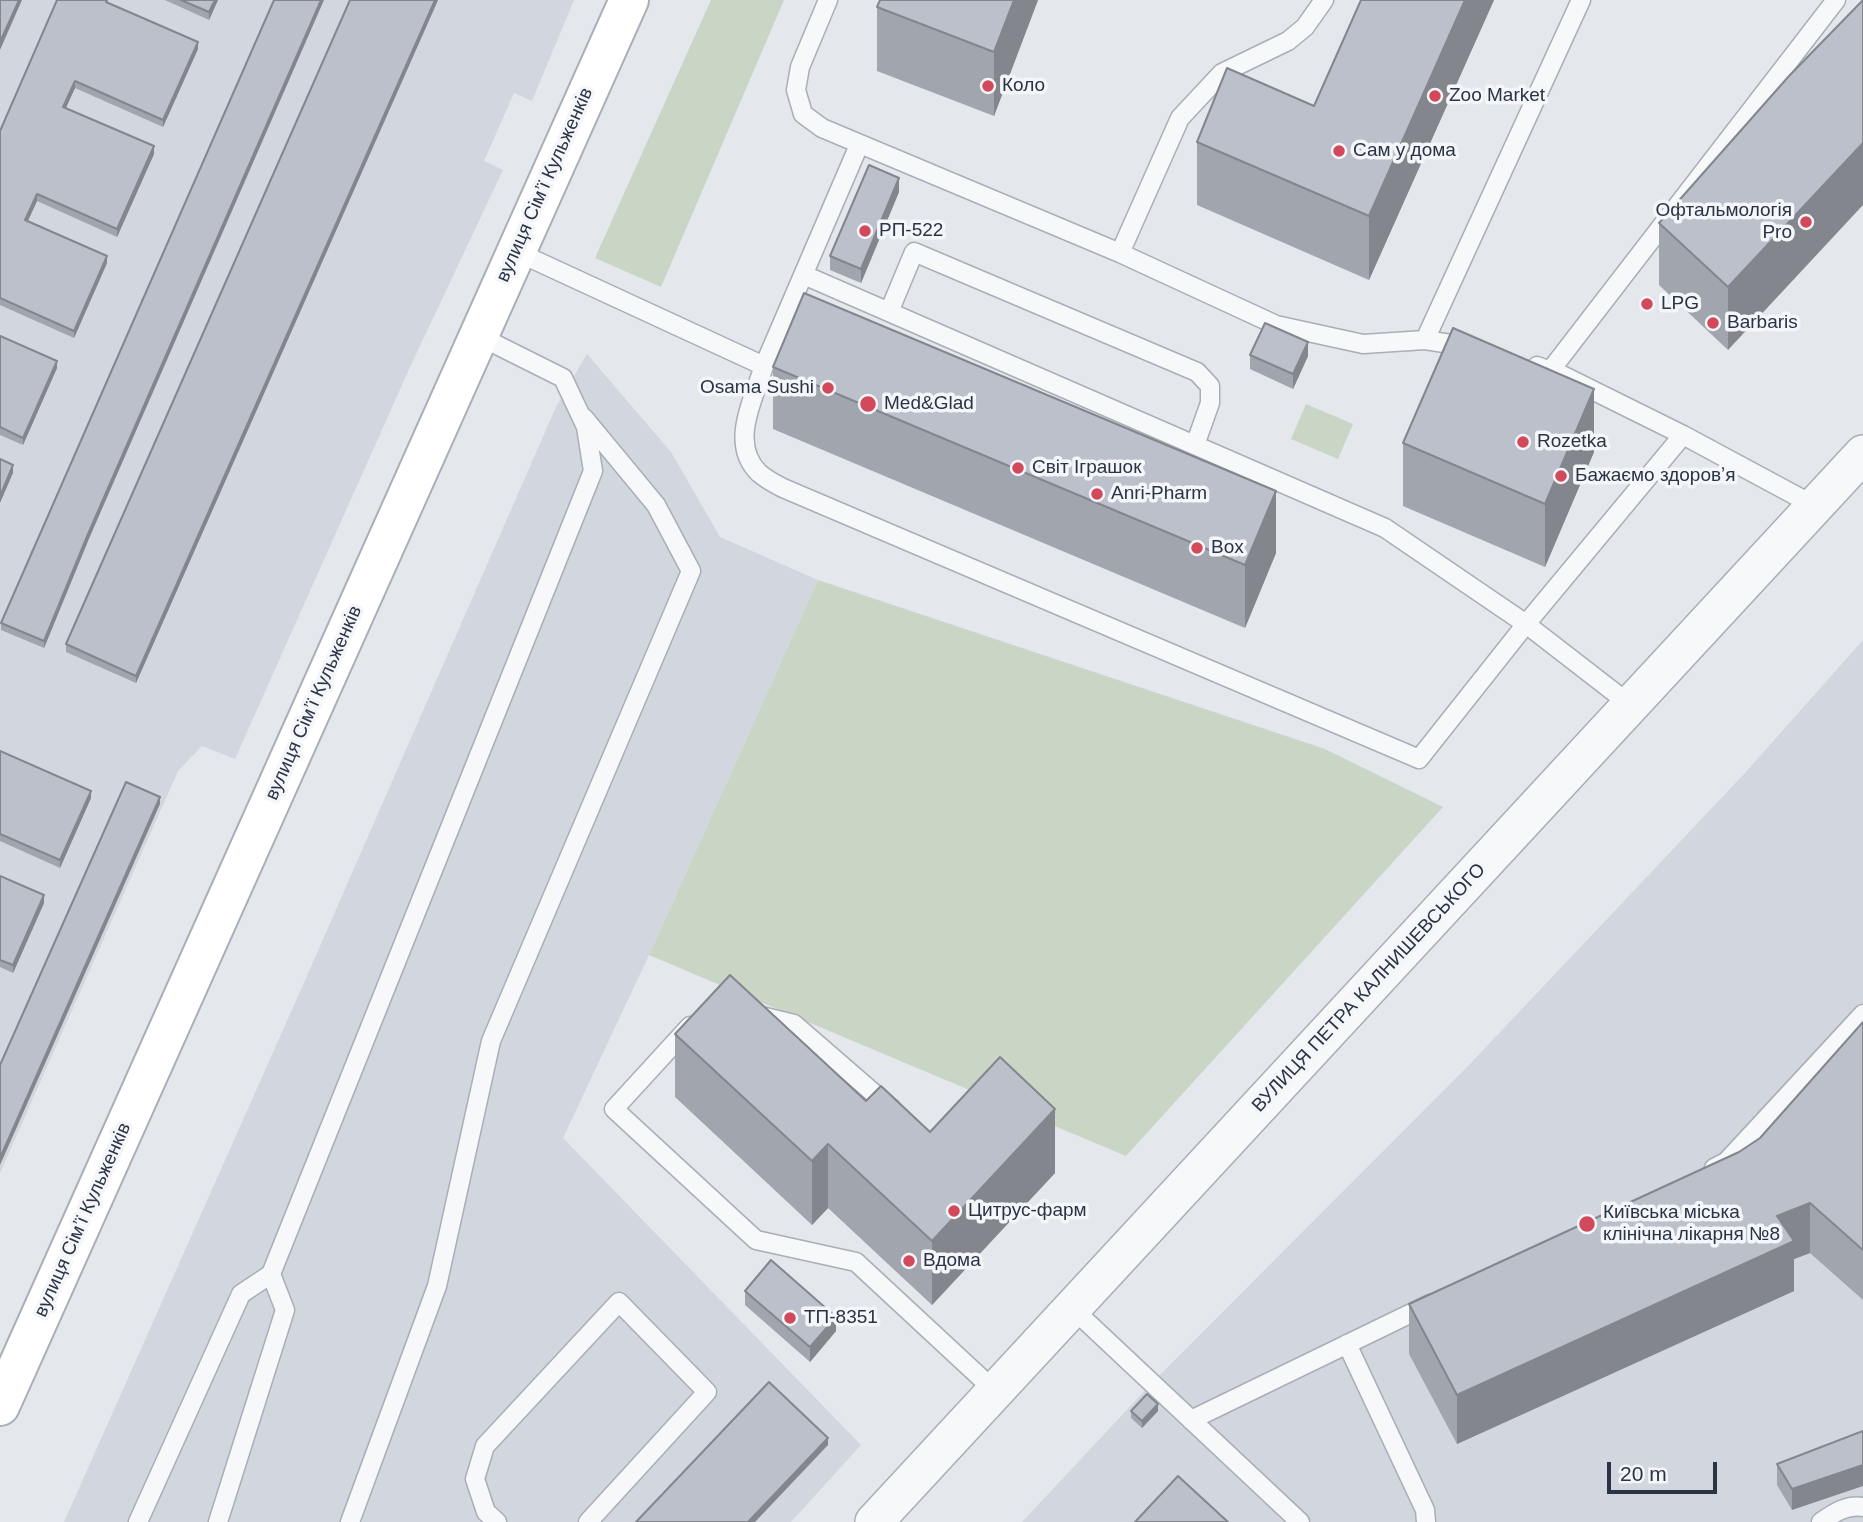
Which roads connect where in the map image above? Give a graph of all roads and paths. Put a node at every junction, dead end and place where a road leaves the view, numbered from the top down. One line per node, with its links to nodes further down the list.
1 (629, 0): 7 (main road, вулиця Сімʼї Кульженків)
2 (828, 0): 6 (lane)
3 (1324, 0): 8 (lane)
4 (1581, 0): 12 (lane)
5 (1836, 0): 16 (lane)
6 (859, 145): 8 (lane); 9 (lane)
7 (515, 251): 11 (main road, вулиця Сімʼї Кульженків); 15 (lane)
8 (1120, 253): 12 (lane)
9 (804, 275): 10 (lane); 15 (lane)
10 (888, 312): 19 (lane); 19 (lane)
11 (478, 335): 17 (lane); 34 (main road, вулиця Сімʼї Кульженків)
12 (1425, 340): 13 (lane)
13 (1488, 351)
14 (1520, 360): 16 (lane)
15 (764, 366): 22 (lane)
16 (1550, 371): 18 (lane)
17 (577, 409): 29 (lane); 39 (lane)
18 (1683, 435): 21 (lane); 22 (lane)
19 (1195, 446): 22 (lane)
20 (1863, 454): 21 (street, ВУЛИЦЯ ПЕТРА КАЛНИШЕВСЬКОГО)
21 (1815, 506): 23 (street, ВУЛИЦЯ ПЕТРА КАЛНИШЕВСЬКОГО)
22 (1526, 624): 23 (lane)
23 (1632, 706): 31 (street, ВУЛИЦЯ ПЕТРА КАЛНИШЕВСЬКОГО)
24 (746, 1013): 27 (lane)
25 (701, 1014): 33 (lane)
26 (1863, 1014): 28 (lane)
27 (908, 1123)
28 (1702, 1174)
29 (271, 1274): 37 (lane); 38 (lane)
30 (1445, 1297): 32 (lane)
31 (1072, 1308): 33 (street, ВУЛИЦЯ ПЕТРА КАЛНИШЕВСЬКОГО); 35 (lane)
32 (1347, 1344): 35 (lane); 44 (lane)
33 (995, 1391): 42 (street, ВУЛИЦЯ ПЕТРА КАЛНИШЕВСЬКОГО)
34 (0, 1406)
35 (1191, 1420): 43 (lane)
36 (1863, 1507): 45 (lane)
37 (138, 1522)
38 (218, 1522)
39 (350, 1522)
40 (497, 1522): 41 (lane)
41 (588, 1522)
42 (874, 1522)
43 (1300, 1522)
44 (1426, 1522)
45 (1821, 1522)

